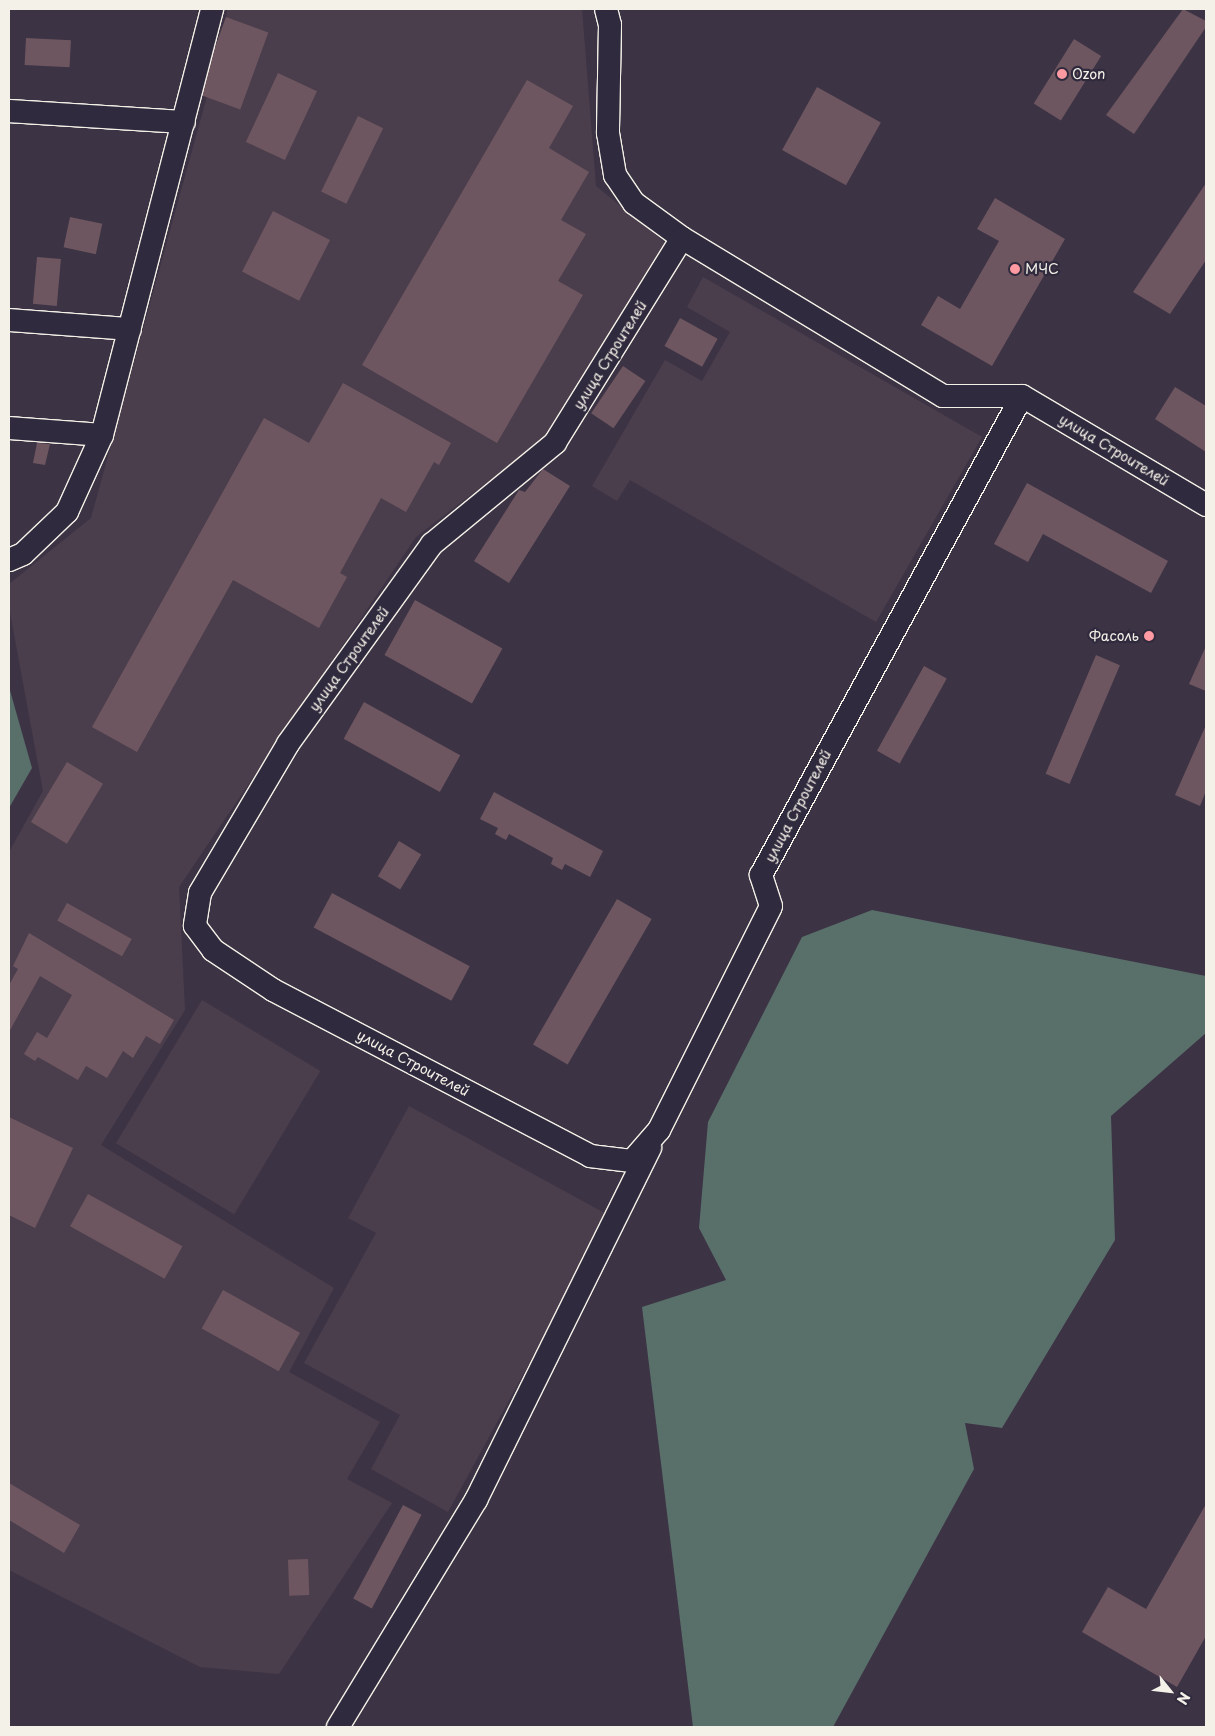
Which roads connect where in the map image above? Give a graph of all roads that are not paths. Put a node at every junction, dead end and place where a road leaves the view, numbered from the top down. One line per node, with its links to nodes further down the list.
1 (212, 9): 4 (street)
2 (606, 9): 5 (street)
3 (9, 111): 4 (street)
4 (184, 122): 7 (street)
5 (682, 238): 8 (street); 13 (street, улица Строителей)
6 (9, 320): 7 (street)
7 (130, 329): 10 (street)
8 (1022, 396): 11 (street, улица Строителей); 13 (street, улица Строителей)
9 (9, 428): 10 (street)
10 (102, 435): 12 (street)
11 (1206, 505)
12 (9, 560)
13 (659, 1130): 14 (street)
14 (338, 1727)

